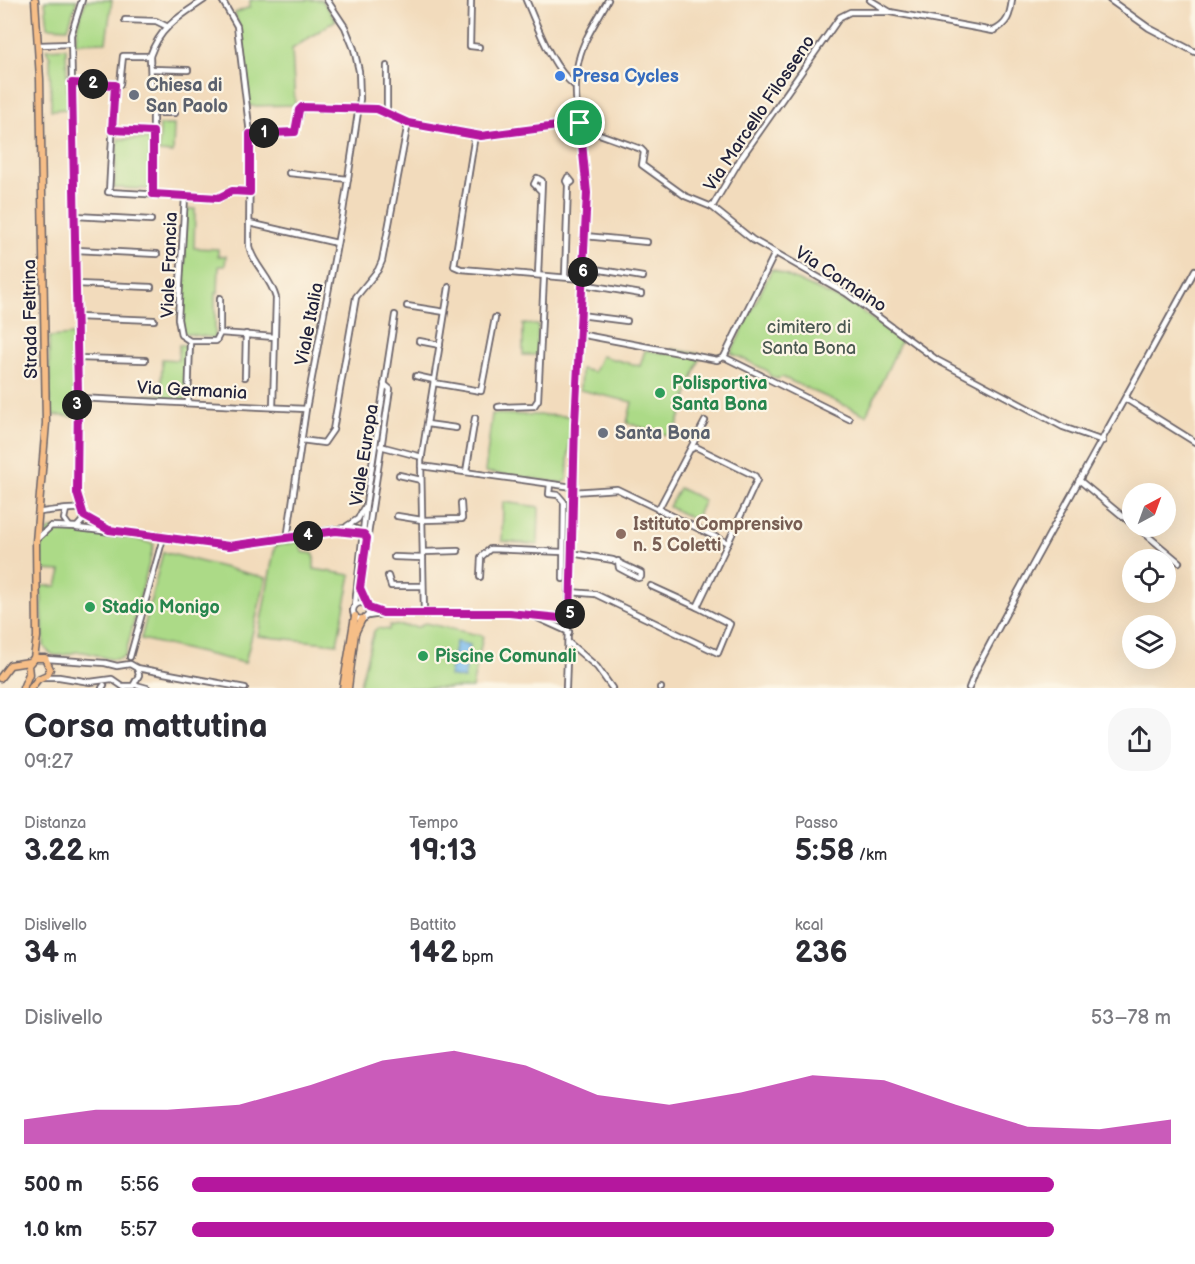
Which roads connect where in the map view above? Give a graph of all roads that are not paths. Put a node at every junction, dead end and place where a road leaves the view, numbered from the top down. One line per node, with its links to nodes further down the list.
1 (35, 0): 16 (main road, Strada Feltrina)
2 (82, 0): 15 (street)
3 (204, 0): 14 (street)
4 (222, 0): 35 (street)
5 (327, 0): 27 (street, Viale Italia)
6 (471, 0): 17 (street)
7 (526, 0): 26 (street)
8 (608, 0): 26 (street)
9 (870, 0): 12 (street)
10 (1012, 0): 12 (street)
11 (1110, 0): 18 (street)
12 (890, 12): 44 (street, Via Marcello Filosseno)
13 (125, 20): 14 (street)
14 (166, 26): 19 (street)
15 (71, 44): 16 (street); 23 (street)
16 (39, 45): 112 (main road, Strada Feltrina)
17 (479, 47)
18 (1195, 52)
19 (150, 56): 21 (street); 24 (street)
20 (387, 66): 28 (street)
21 (151, 69): 22 (street); 25 (street)
22 (188, 70)
23 (72, 83): 24 (street); 45 (street)
24 (115, 85): 32 (street)
25 (151, 86)
26 (575, 86): 31 (street)
27 (359, 108): 28 (street); 35 (street); 38 (street, Viale Italia)
28 (387, 112): 30 (street)
29 (175, 113): 33 (street)
30 (408, 123): 36 (street); 98 (street)
31 (580, 123): 34 (street); 36 (street)
32 (112, 130): 33 (street); 42 (street)
33 (153, 132): 42 (street)
34 (582, 132): 44 (street, Via Cornaino); 48 (street)
35 (250, 134): 41 (street)
36 (475, 135): 56 (street)
37 (289, 173): 38 (street)
38 (348, 179): 50 (street, Viale Italia)
39 (568, 185): 58 (street)
40 (542, 191): 56 (street)
41 (250, 192): 43 (street); 47 (street)
42 (153, 194): 43 (street)
43 (185, 196): 77 (street, Viale Francia)
44 (712, 207): 52 (street, Via Cornaino)
45 (75, 216): 46 (street); 51 (street)
46 (151, 220)
47 (249, 223): 50 (street); 76 (street)
48 (585, 236): 49 (street); 54 (street)
49 (647, 242)
50 (337, 243): 92 (street, Viale Italia)
51 (76, 250): 53 (street); 60 (street)
52 (775, 253): 80 (street); 99 (street, Via Cornaino)
53 (157, 254)
54 (583, 267): 57 (street); 59 (street)
55 (1195, 270): 88 (street)
56 (541, 276): 58 (street); 90 (street)
57 (642, 277)
58 (565, 278): 59 (street)
59 (582, 281): 63 (street); 68 (street)
60 (76, 284): 61 (street); 69 (street)
61 (151, 287)
62 (449, 287): 66 (street)
63 (641, 294)
64 (220, 298): 73 (street)
65 (408, 306): 66 (street)
66 (445, 312): 79 (street)
67 (395, 315): 86 (street, Viale Europa)
68 (580, 315): 72 (street); 75 (street)
69 (77, 317): 71 (street); 81 (street)
70 (495, 318): 85 (street)
71 (154, 321)
72 (627, 321)
73 (220, 333): 74 (street); 77 (street)
74 (246, 334): 76 (street); 84 (street)
75 (579, 334): 80 (street); 110 (street)
76 (275, 337): 91 (street)
77 (190, 341): 89 (street, Viale Francia)
78 (419, 341): 79 (street)
79 (440, 345): 85 (street)
80 (724, 357): 94 (street)
81 (78, 358): 82 (street); 87 (street)
82 (145, 360)
83 (416, 376): 85 (street)
84 (246, 377)
85 (434, 381): 96 (street)
86 (384, 384): 101 (street, Viale Europa); 114 (street, Viale Europa)
87 (78, 398): 89 (street, Via Germania); 111 (street)
88 (1126, 399): 99 (street); 100 (street)
89 (188, 403): 91 (street, Via Germania)
90 (505, 406)
91 (273, 407): 92 (street, Via Germania)
92 (306, 409): 98 (street, Viale Italia)
93 (475, 418): 105 (street)
94 (849, 419)
95 (705, 421): 102 (street)
96 (427, 424): 97 (street); 103 (street)
97 (456, 428)
98 (301, 440): 130 (street, Viale Italia)
99 (1103, 441): 108 (street)
100 (1195, 442)
101 (380, 446): 103 (street); 127 (street, Viale Europa)
102 (691, 449): 116 (street); 132 (street)
103 (422, 457): 104 (street)
104 (421, 466): 105 (street); 107 (street)
105 (466, 472): 109 (street)
106 (399, 476): 107 (street)
107 (421, 480): 122 (street)
108 (1079, 480): 120 (street); 179 (street)
109 (550, 484): 110 (street); 135 (street)
110 (573, 489): 116 (street); 136 (street)
111 (77, 493): 115 (street); 119 (street)
112 (39, 497): 117 (street); 118 (main road, Strada Feltrina)
113 (461, 503): 122 (street)
114 (366, 504): 125 (street); 127 (street, Viale Europa)
115 (67, 509): 117 (street); 119 (street); 123 (street)
116 (658, 510): 132 (street)
117 (51, 511): 118 (street)
118 (38, 513): 131 (main road, Strada Feltrina)
119 (83, 514): 123 (street); 124 (street)
120 (1122, 515)
121 (397, 516): 122 (street)
122 (422, 520): 137 (street)
123 (71, 527): 124 (street); 131 (street)
124 (109, 530): 129 (street)
125 (336, 531): 126 (street); 127 (street); 130 (street)
126 (347, 532): 127 (street); 133 (street)
127 (365, 533): 133 (street, Viale Europa); 149 (street, Viale Europa)
128 (1149, 537): 140 (street)
129 (163, 538): 130 (street); 161 (street)
130 (287, 539)
131 (36, 542): 159 (main road, Strada Feltrina)
132 (728, 543): 150 (street)
133 (361, 549): 147 (street, Viale Europa)
134 (458, 551): 137 (street)
135 (563, 552): 142 (street); 143 (street)
136 (571, 553): 139 (street); 146 (street)
137 (423, 555): 138 (street); 144 (street)
138 (394, 557)
139 (618, 561): 139 (street)
140 (1179, 562)
141 (388, 576): 144 (street)
142 (480, 577)
143 (563, 579)
144 (423, 586): 152 (street)
145 (651, 586): 150 (street)
146 (570, 592): 148 (street); 150 (street)
147 (355, 605): 149 (street); 154 (street, Viale Europa)
148 (570, 605): 155 (street); 157 (street)
149 (367, 606): 151 (street); 154 (street, Viale Europa)
150 (697, 607)
151 (383, 613): 152 (street); 154 (street)
152 (424, 613): 153 (street)
153 (524, 614): 155 (street); 156 (street)
154 (362, 617): 175 (main road, Viale Europa); 176 (main road, Viale Europa)
155 (557, 617): 157 (street)
156 (542, 619): 157 (street); 158 (street)
157 (569, 621): 158 (street)
158 (569, 632): 160 (street)
159 (37, 637): 162 (main road, Strada Feltrina); 164 (main road, Strada Feltrina)
160 (568, 642): 177 (street); 178 (street)
161 (130, 657): 163 (street); 165 (street)
162 (45, 658): 163 (street); 164 (main road); 167 (main road, Strada Feltrina)
163 (124, 664): 165 (street); 168 (street)
164 (30, 666): 166 (main road); 167 (main road); 171 (main road, Strada Feltrina)
165 (135, 666): 170 (street); 174 (street)
166 (0, 678)
167 (41, 678): 169 (street); 172 (main road)
168 (117, 681): 169 (street); 170 (street)
169 (103, 684)
170 (128, 687): 173 (street)
171 (23, 688)
172 (31, 688)
173 (147, 688)
174 (245, 688)
175 (343, 688)
176 (348, 688)
177 (566, 688)
178 (612, 688)
179 (969, 688)

